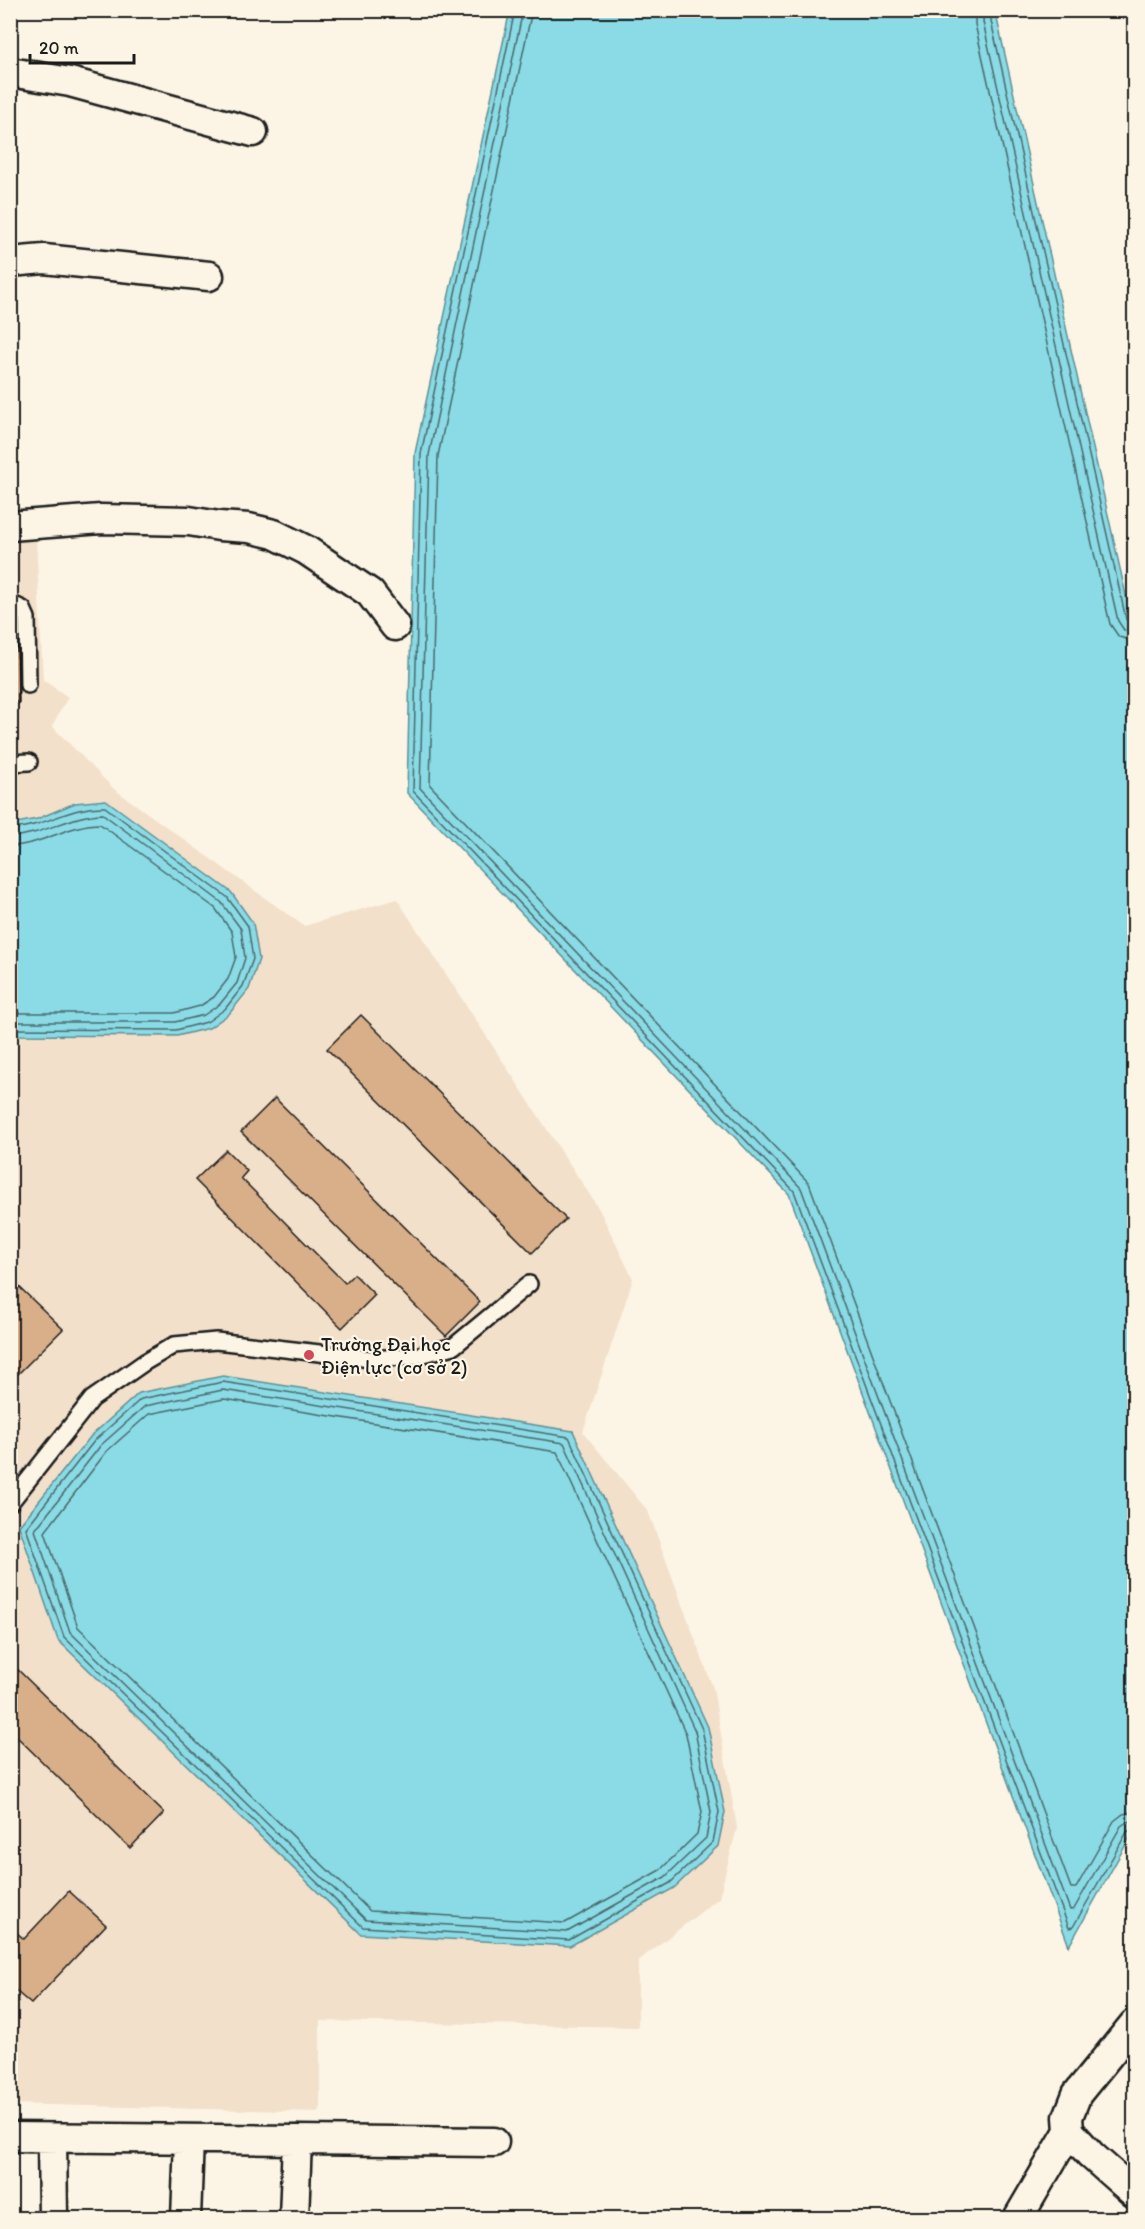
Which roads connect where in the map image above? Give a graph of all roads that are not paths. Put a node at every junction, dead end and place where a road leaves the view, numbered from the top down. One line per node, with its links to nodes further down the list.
1 (10, 72): 2 (street)
2 (253, 132)
3 (10, 262): 4 (street)
4 (209, 276)
5 (10, 526): 7 (street)
6 (10, 603): 8 (lane)
7 (395, 626)
8 (28, 686)
9 (29, 762): 10 (lane)
10 (10, 763)
11 (529, 1284): 12 (lane)
12 (10, 1503)
13 (1134, 2024): 14 (street)
14 (1069, 2131): 20 (street); 24 (street)
15 (10, 2137): 16 (street)
16 (52, 2138): 17 (street); 21 (street)
17 (189, 2139): 18 (street); 22 (street)
18 (297, 2140): 19 (street); 23 (street)
19 (494, 2142)
20 (1134, 2193)
21 (53, 2218)
22 (186, 2218)
23 (294, 2218)
24 (1018, 2218)

